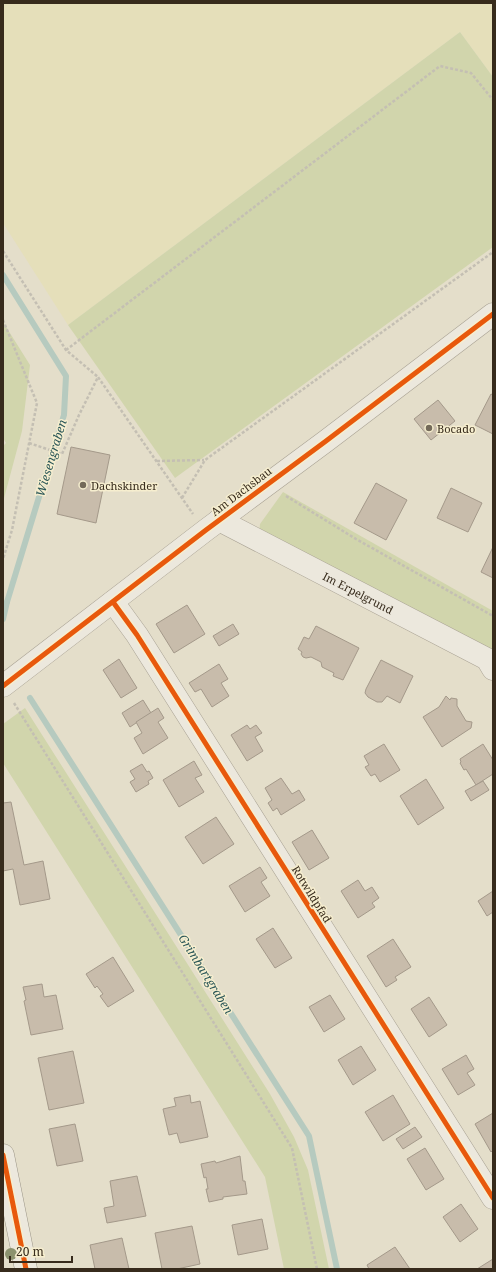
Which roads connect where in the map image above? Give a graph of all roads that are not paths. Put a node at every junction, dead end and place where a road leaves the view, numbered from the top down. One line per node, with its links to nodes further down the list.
1 (493, 314): 2 (street, Am Dachsbau)
2 (212, 525): 3 (street, Am Dachsbau); 4 (street, Im Erpelgrund)
3 (113, 602): 5 (street, Am Dachsbau); 7 (street, Rotwildpfad)
4 (493, 669)
5 (3, 685)
6 (3, 1156): 8 (street)
7 (493, 1198)
8 (26, 1269)

